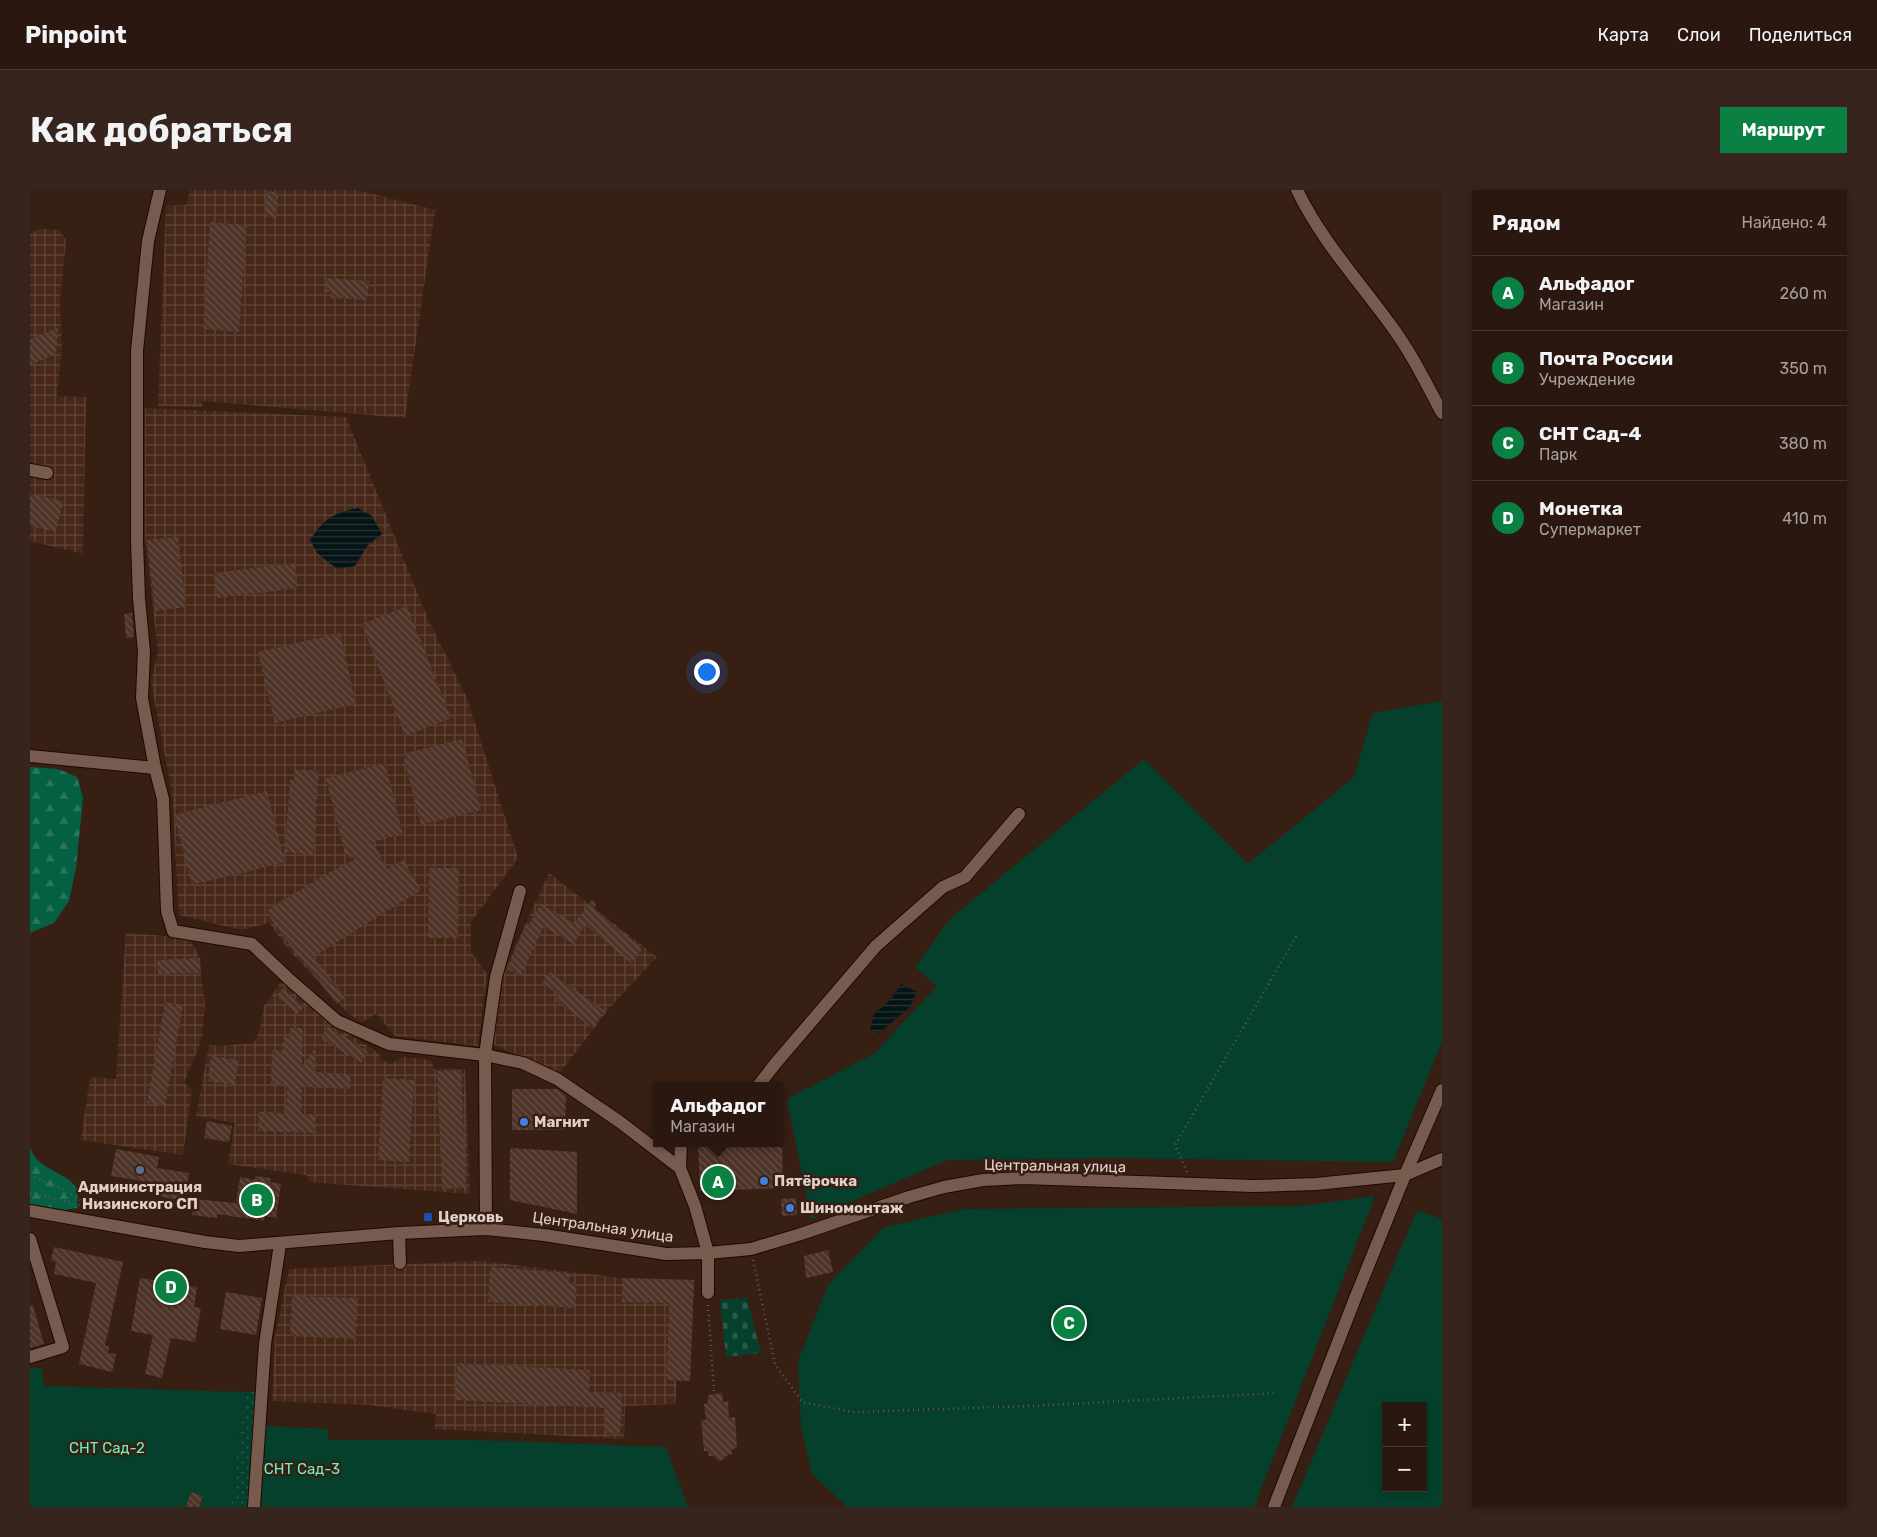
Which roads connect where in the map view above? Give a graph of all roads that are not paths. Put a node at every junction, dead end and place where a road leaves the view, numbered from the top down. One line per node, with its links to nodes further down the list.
1 (160, 190): 7 (street)
2 (1297, 190): 3 (street)
3 (1442, 414)
4 (30, 470): 5 (street)
5 (47, 472)
6 (30, 756): 7 (street)
7 (156, 768): 10 (street)
8 (1019, 814): 11 (street)
9 (520, 891): 10 (street)
10 (485, 1053): 15 (street); 18 (street)
11 (761, 1082)
12 (1442, 1090): 16 (street)
13 (682, 1147): 15 (street)
14 (1442, 1159): 16 (street, Центральная улица)
15 (680, 1168): 22 (street)
16 (1405, 1175): 22 (street, Центральная улица); 27 (street)
17 (30, 1210): 21 (street, Центральная улица)
18 (486, 1229): 19 (street, Центральная улица); 22 (street, Центральная улица)
19 (399, 1233): 21 (street, Центральная улица); 23 (street)
20 (30, 1238): 25 (street)
21 (280, 1244): 26 (street)
22 (708, 1253): 24 (street)
23 (400, 1263)
24 (708, 1295)
25 (30, 1357)
26 (254, 1507)
27 (1274, 1507)

